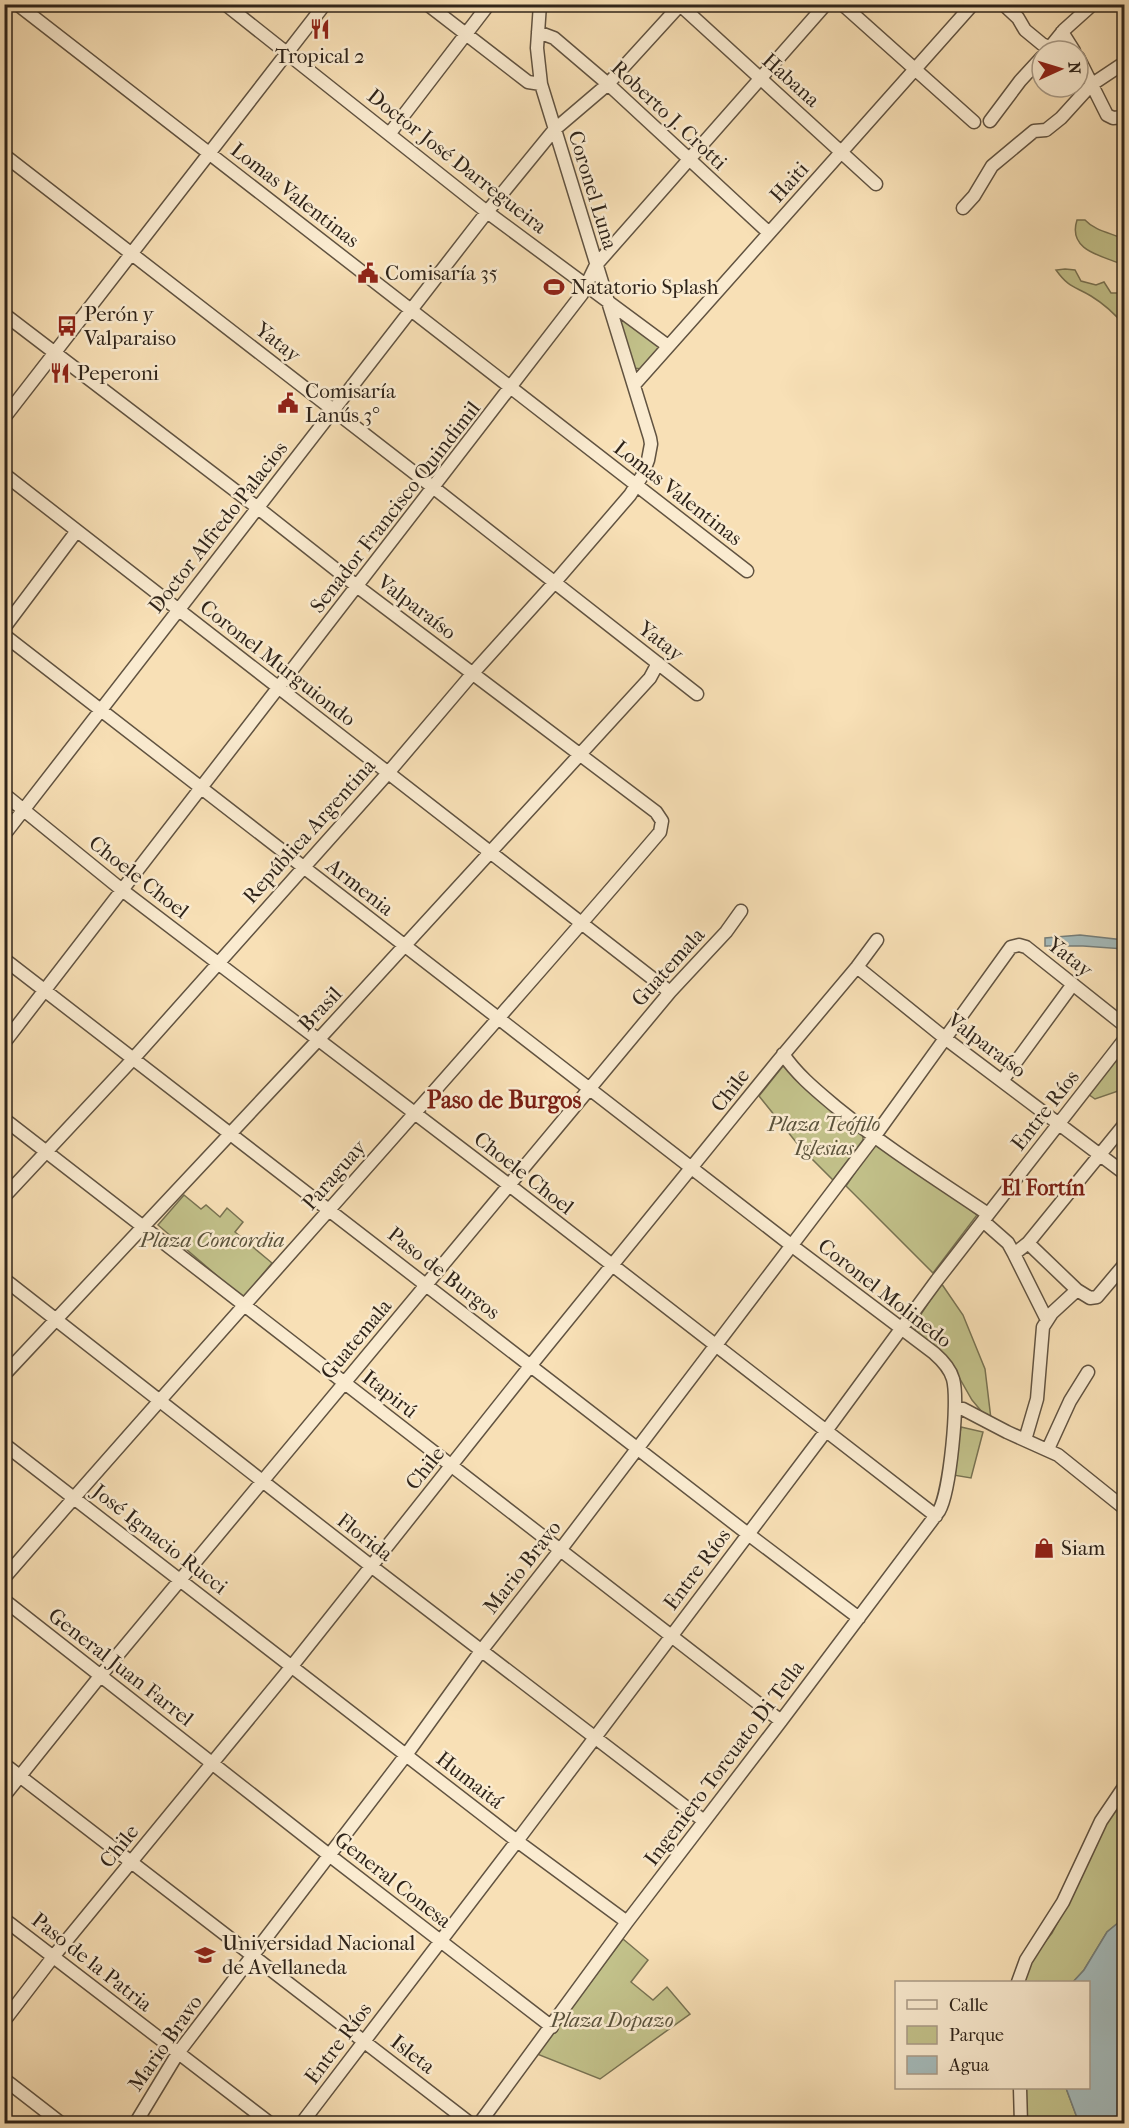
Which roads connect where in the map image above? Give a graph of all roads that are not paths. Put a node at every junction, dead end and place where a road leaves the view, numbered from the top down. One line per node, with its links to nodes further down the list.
1 (17, 4): 33 (street, Lomas Valentinas)
2 (225, 4): 19 (street, Doctor José Darregueira)
3 (325, 4): 19 (street)
4 (427, 4): 15 (street)
5 (489, 4): 15 (street)
6 (540, 4): 14 (street, Coronel Luna)
7 (826, 4): 23 (street, Senador Francisco Quindimil)
8 (842, 4): 21 (street)
9 (973, 4): 21 (street, Haiti)
10 (1003, 4): 16 (street)
11 (1093, 4): 13 (street)
12 (680, 5): 23 (street, Habana); 25 (street, Doctor Alfredo Palacios)
13 (1062, 32): 17 (street); 18 (street)
14 (538, 33): 24 (street, Coronel Luna); 25 (street, Roberto J. Crotti)
15 (465, 34): 24 (street); 31 (street)
16 (1036, 39)
17 (1060, 39)
18 (1060, 39)
19 (286, 53): 31 (street, Doctor José Darregueira); 33 (street)
20 (1125, 63): 26 (street)
21 (916, 69): 29 (street); 32 (street, Haiti)
22 (1030, 73): 28 (street)
23 (761, 79): 32 (street, Habana); 35 (street, Senador Francisco Quindimil)
24 (541, 84): 30 (street, Coronel Luna)
25 (608, 84): 30 (street, Doctor Alfredo Palacios); 35 (street, Roberto J. Crotti)
26 (1091, 85): 27 (street); 37 (street)
27 (1125, 117)
28 (990, 121)
29 (974, 122)
30 (554, 130): 38 (street, Doctor Alfredo Palacios); 41 (street, Coronel Luna)
31 (390, 133): 38 (street, Doctor José Darregueira)
32 (842, 152): 36 (street, Habana); 39 (street, Haiti)
33 (210, 154): 40 (street); 44 (street, Lomas Valentinas)
34 (4, 155): 40 (street, Yatay)
35 (688, 159): 39 (street, Roberto J. Crotti); 41 (street, Senador Francisco Quindimil)
36 (876, 184)
37 (963, 208)
38 (487, 212): 42 (street, Doctor José Darregueira); 44 (street, Doctor Alfredo Palacios)
39 (769, 233): 46 (street, Haiti)
40 (132, 254): 47 (street); 50 (street, Yatay)
41 (596, 265): 42 (street, Senador Francisco Quindimil); 43 (street, Coronel Luna)
42 (587, 286): 43 (street, Doctor José Darregueira); 49 (street, Senador Francisco Quindimil)
43 (607, 299): 46 (street, Doctor José Darregueira); 48 (street, Coronel Luna)
44 (411, 311): 49 (street, Lomas Valentinas); 50 (street, Doctor Alfredo Palacios)
45 (4, 314): 47 (street, Valparaíso)
46 (668, 346): 48 (street, Haiti)
47 (55, 353): 51 (street); 55 (street, Valparaíso)
48 (634, 384): 53 (street, Coronel Luna)
49 (510, 388): 53 (street, Lomas Valentinas); 54 (street, Senador Francisco Quindimil)
50 (335, 410): 54 (street, Yatay); 55 (street, Doctor Alfredo Palacios)
51 (4, 418)
52 (4, 474): 56 (street, Coronel Murguiondo)
53 (636, 486): 57 (street, Lomas Valentinas); 58 (street, República Argentina)
54 (434, 488): 58 (street, Yatay); 59 (street, Senador Francisco Quindimil)
55 (258, 508): 59 (street, Valparaíso); 60 (street, Doctor Alfredo Palacios)
56 (76, 532): 60 (street, Coronel Murguiondo); 61 (street)
57 (747, 571)
58 (555, 582): 63 (street, Yatay); 64 (street, República Argentina)
59 (358, 587): 64 (street, Valparaíso); 65 (street, Senador Francisco Quindimil)
60 (178, 610): 65 (street, Coronel Murguiondo); 67 (street, Doctor Alfredo Palacios)
61 (4, 628)
62 (4, 635): 67 (street, Armenia)
63 (658, 663): 66 (street, Yatay); 68 (street, Brasil)
64 (473, 673): 68 (street, Valparaíso); 69 (street, República Argentina)
65 (280, 687): 69 (street, Coronel Murguiondo); 70 (street, Senador Francisco Quindimil)
66 (697, 694)
67 (101, 708): 70 (street, Armenia); 72 (street, Doctor Alfredo Palacios)
68 (579, 756): 73 (street, Valparaíso); 75 (street, Brasil)
69 (388, 773): 75 (street, Coronel Murguiondo); 76 (street, República Argentina)
70 (201, 788): 76 (street, Armenia); 77 (street, Senador Francisco Quindimil)
71 (4, 794): 72 (street, Choele Choel)
72 (25, 809): 74 (street, Doctor Alfredo Palacios); 77 (street, Choele Choel)
73 (662, 821): 79 (street, Paraguay)
74 (4, 835)
75 (491, 851): 79 (street, Coronel Murguiondo); 82 (street, Brasil)
76 (303, 867): 82 (street, Armenia); 84 (street, República Argentina)
77 (122, 890): 84 (street, Choele Choel); 87 (street, Senador Francisco Quindimil)
78 (741, 911): 88 (street, Guatemala)
79 (582, 923): 88 (street, Coronel Murguiondo); 89 (street, Paraguay)
80 (877, 940): 85 (street, Chile)
81 (1019, 945): 86 (street, Yatay); 92 (street, Mario Bravo)
82 (404, 946): 89 (street, Armenia); 91 (street, Brasil)
83 (4, 959): 87 (street, Paso de Burgos)
84 (217, 962): 91 (street, Choele Choel); 96 (street, República Argentina)
85 (857, 968): 92 (street, Valparaíso); 95 (street, Chile)
86 (1073, 984): 90 (street, Yatay); 97 (street)
87 (45, 990): 94 (street, Senador Francisco Quindimil); 96 (street, Paso de Burgos)
88 (670, 992): 98 (street, Guatemala)
89 (497, 1018): 98 (street, Armenia); 99 (street, Paraguay)
90 (1125, 1025)
91 (319, 1039): 99 (street, Choele Choel); 103 (street, Brasil)
92 (946, 1039): 97 (street, Valparaíso); 104 (street, Mario Bravo)
93 (1125, 1040): 101 (street, Entre Ríos)
94 (4, 1043)
95 (783, 1054): 104 (street); 107 (street, Chile)
96 (133, 1059): 103 (street, Paso de Burgos); 105 (street, República Argentina)
97 (1002, 1081): 101 (street, Valparaíso)
98 (590, 1089): 107 (street, Armenia); 109 (street, Guatemala)
99 (414, 1112): 109 (street, Choele Choel); 111 (street, Paraguay)
100 (4, 1119): 105 (street, Itapirú)
101 (1058, 1124): 106 (street, Valparaíso); 112 (street, Entre Ríos)
102 (1125, 1125): 106 (street)
103 (230, 1132): 111 (street, Paso de Burgos); 113 (street, Brasil)
104 (873, 1137): 112 (street); 115 (street, Mario Bravo)
105 (47, 1152): 110 (street, República Argentina); 113 (street, Itapirú)
106 (1101, 1154): 108 (street, Valparaíso); 114 (street)
107 (693, 1168): 115 (street, Coronel Molinedo); 118 (street, Chile)
108 (1125, 1173)
109 (509, 1185): 118 (street, Choele Choel); 120 (street, Guatemala)
110 (4, 1197)
111 (330, 1210): 120 (street, Paso de Burgos); 122 (street, Paraguay)
112 (986, 1217): 116 (street); 125 (street, Entre Ríos)
113 (143, 1226): 122 (street, Itapirú); 123 (street, Brasil)
114 (1028, 1243): 116 (street); 121 (street)
115 (791, 1245): 125 (street, Coronel Molinedo); 126 (street, Mario Bravo)
116 (1014, 1254): 124 (street)
117 (1125, 1265): 121 (street)
118 (612, 1266): 126 (street, Choele Choel); 127 (street, Chile)
119 (4, 1279): 123 (street, Florida)
120 (428, 1284): 127 (street, Paso de Burgos); 130 (street, Guatemala)
121 (1077, 1290): 124 (street)
122 (244, 1306): 130 (street, Itapirú); 131 (street, Paraguay)
123 (56, 1320): 129 (street, Brasil); 131 (street, Florida)
124 (1047, 1320): 134 (street)
125 (901, 1330): 132 (street, Coronel Molinedo); 133 (street, Entre Ríos)
126 (715, 1346): 133 (street, Choele Choel); 136 (street, Mario Bravo)
127 (531, 1365): 136 (street, Paso de Burgos); 138 (street, Chile)
128 (1088, 1372): 137 (street)
129 (4, 1375)
130 (344, 1384): 138 (street, Itapirú); 139 (street, Guatemala)
131 (159, 1400): 139 (street, Florida); 140 (street, Paraguay)
132 (955, 1408): 134 (street); 142 (street, Ingeniero Torcuato Di Tella)
133 (826, 1431): 142 (street, Choele Choel); 143 (street, Entre Ríos)
134 (1025, 1440): 137 (street)
135 (4, 1444): 140 (street, José Ignacio Rucci)
136 (638, 1448): 143 (street, Paso de Burgos); 144 (street, Mario Bravo)
137 (1048, 1449): 141 (street)
138 (451, 1466): 144 (street, Itapirú); 145 (street, Chile)
139 (263, 1481): 145 (street, Florida); 147 (street, Guatemala)
140 (74, 1497): 146 (street, Paraguay); 147 (street, José Ignacio Rucci)
141 (1125, 1508)
142 (936, 1516): 149 (street, Ingeniero Torcuato Di Tella)
143 (748, 1534): 149 (street, Paso de Burgos); 150 (street, Entre Ríos)
144 (561, 1549): 150 (street, Itapirú); 151 (street, Mario Bravo)
145 (370, 1566): 151 (street, Florida); 152 (street, Chile)
146 (4, 1578)
147 (182, 1581): 152 (street, José Ignacio Rucci); 153 (street, Guatemala)
148 (4, 1600): 153 (street, General Juan Farrel)
149 (859, 1618): 154 (street, Ingeniero Torcuato Di Tella)
150 (670, 1636): 154 (street, Itapirú); 155 (street, Entre Ríos)
151 (481, 1651): 155 (street, Florida); 156 (street, Mario Bravo)
152 (292, 1666): 156 (street, Humaitá); 158 (street, Chile)
153 (101, 1675): 158 (street, General Juan Farrel); 159 (street, Guatemala)
154 (781, 1721): 162 (street, Ingeniero Torcuato Di Tella)
155 (594, 1737): 162 (street, Florida); 163 (street, Entre Ríos)
156 (406, 1755): 163 (street, Humaitá); 164 (street, Mario Bravo)
157 (4, 1764): 159 (street, Isleta)
158 (212, 1764): 164 (street, General Conesa); 165 (street, Chile)
159 (20, 1776): 161 (street, Guatemala); 165 (street, Isleta)
160 (1125, 1787): 171 (street)
161 (4, 1796)
162 (704, 1821): 167 (street, Ingeniero Torcuato Di Tella)
163 (517, 1841): 167 (street, Humaitá); 168 (street, Entre Ríos)
164 (328, 1855): 168 (street, General Conesa); 169 (street, Mario Bravo)
165 (130, 1863): 169 (street, Isleta); 170 (street, Chile)
166 (4, 1919): 170 (street, Paso de la Patria)
167 (627, 1922): 173 (street, Ingeniero Torcuato Di Tella)
168 (440, 1941): 173 (street, General Conesa); 174 (street, Entre Ríos)
169 (254, 1955): 174 (street, Isleta); 175 (street, Mario Bravo)
170 (53, 1957): 172 (street, Chile); 175 (street, Paso de la Patria)
171 (1019, 1981)
172 (4, 2021)
173 (552, 2026): 183 (street, Ingeniero Torcuato Di Tella)
174 (364, 2042): 181 (street, Entre Ríos); 182 (street, Isleta)
175 (178, 2053): 179 (street, Mario Bravo); 180 (street, Paso de la Patria)
176 (4, 2079): 178 (street)
177 (1020, 2089): 184 (street)
178 (62, 2124)
179 (135, 2124)
180 (270, 2124)
181 (301, 2124)
182 (471, 2124)
183 (479, 2124)
184 (1021, 2124)

